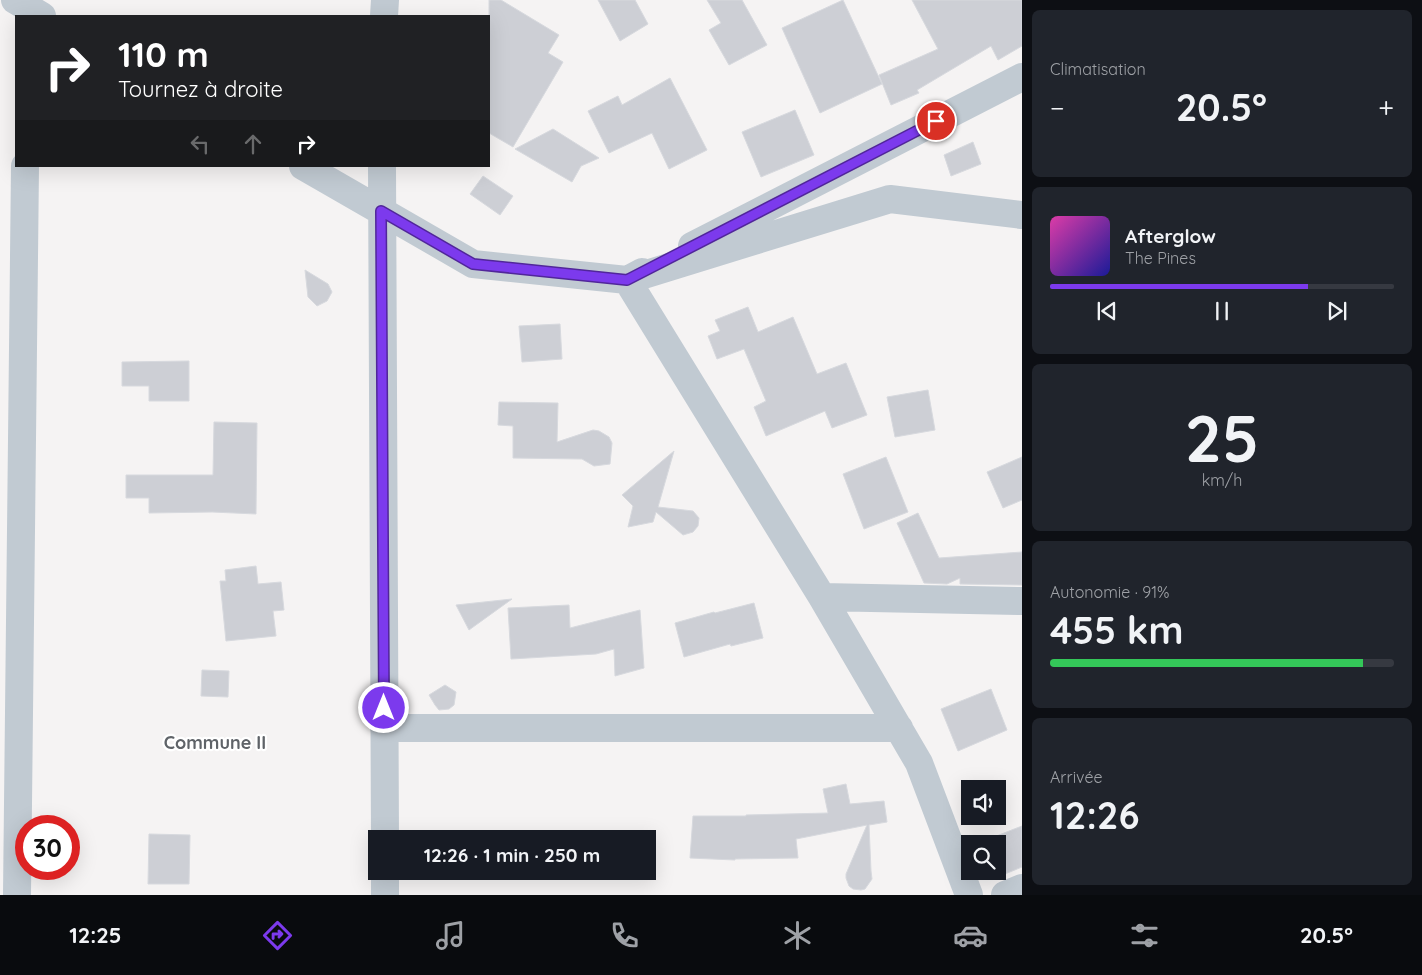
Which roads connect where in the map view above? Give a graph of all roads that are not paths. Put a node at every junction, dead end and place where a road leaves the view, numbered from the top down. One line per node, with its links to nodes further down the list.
1 (15, 0): 3 (street)
2 (385, 0): 4 (street)
3 (40, 15)
4 (384, 15)
5 (1022, 77): 11 (street)
6 (25, 167): 19 (street)
7 (305, 167): 9 (street)
8 (382, 167): 9 (street)
9 (381, 211): 11 (street); 14 (street)
10 (1022, 215): 11 (street)
11 (627, 280): 12 (street)
12 (822, 597): 13 (street); 15 (street)
13 (1022, 601)
14 (384, 728): 15 (street); 16 (street)
15 (898, 728): 21 (street)
16 (385, 830)
17 (385, 880): 20 (street)
18 (1022, 888): 22 (street)
19 (17, 895)
20 (385, 895)
21 (969, 895)
22 (1005, 895)

